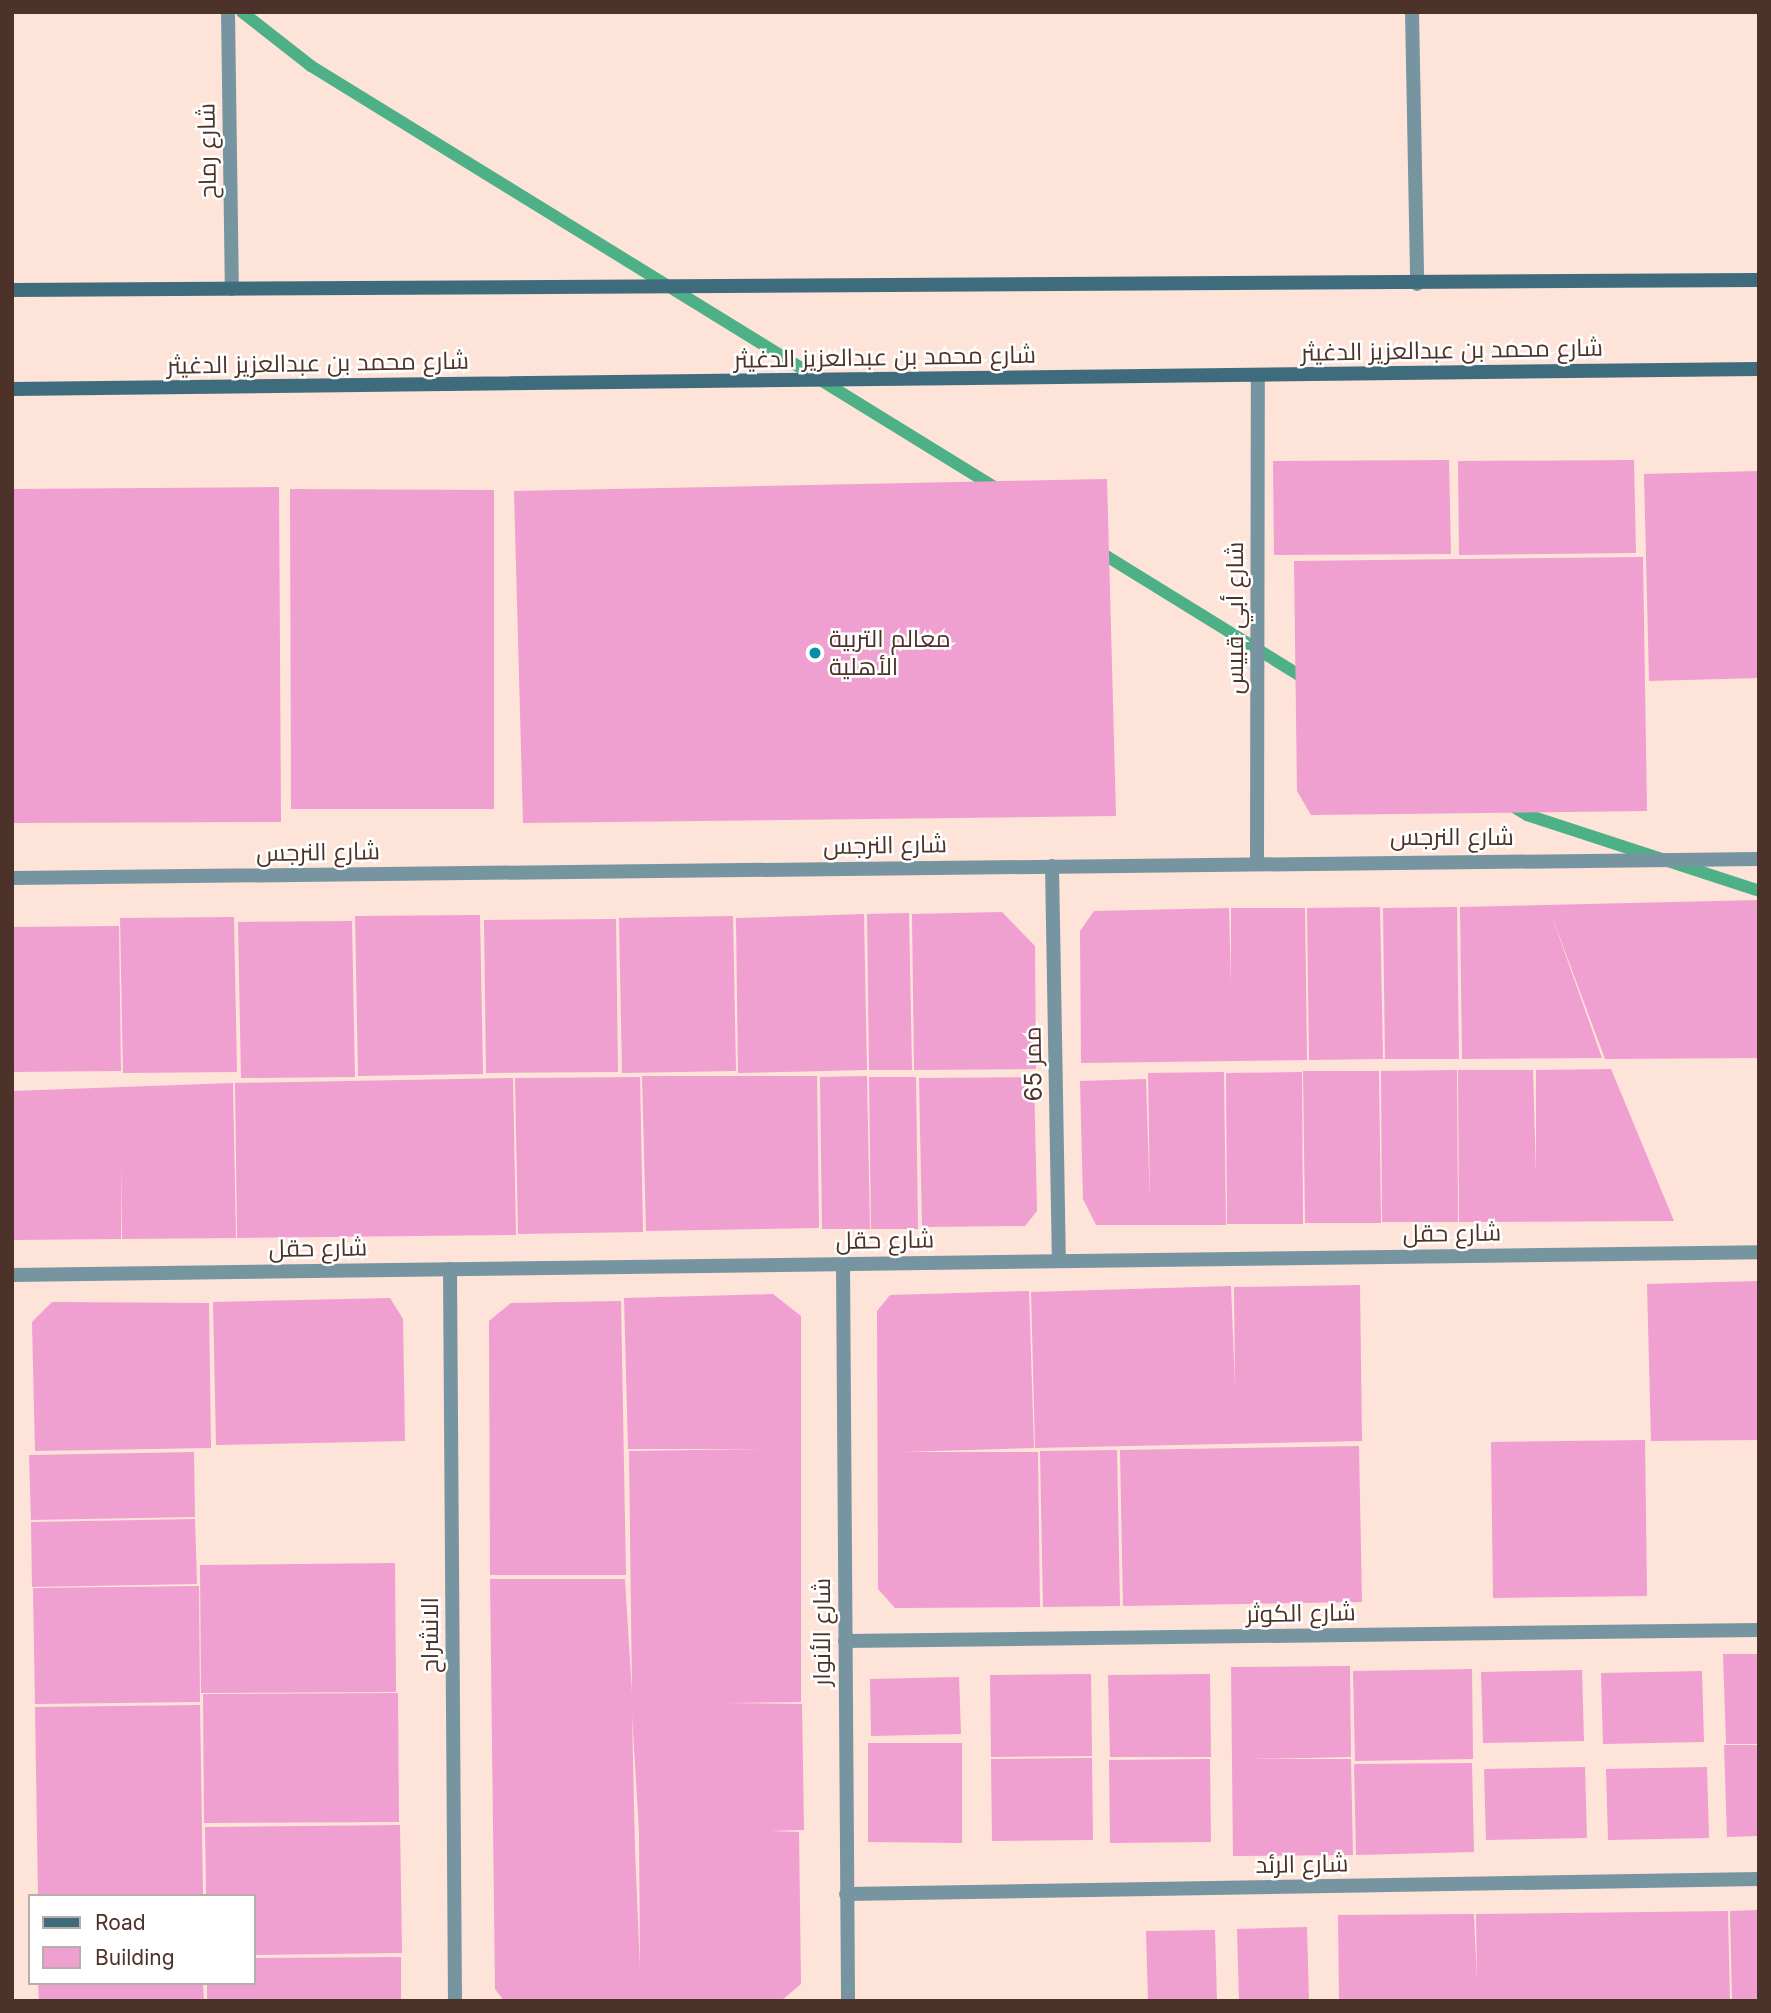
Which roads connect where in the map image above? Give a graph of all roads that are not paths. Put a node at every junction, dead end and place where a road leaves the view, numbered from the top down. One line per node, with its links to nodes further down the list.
1 (228, 12): 5 (street, شارع رماح)
2 (1412, 12): 4 (street)
3 (1759, 281): 4 (street)
4 (1417, 284): 5 (street)
5 (232, 289): 6 (street)
6 (12, 290)
7 (1759, 369): 8 (street, شارع محمد بن عبدالعزيز الدغيثر)
8 (1258, 375): 9 (street, شارع محمد بن عبدالعزيز الدغيثر); 11 (street, شارع أبي قبيس)
9 (12, 389)
10 (1759, 859): 11 (street, شارع النرجس)
11 (1257, 861): 12 (street, شارع النرجس)
12 (1052, 866): 13 (street, شارع النرجس); 15 (street, ممر 65)
13 (12, 878)
14 (1759, 1252): 15 (street, شارع حقل)
15 (1059, 1261): 16 (street, شارع حقل)
16 (843, 1263): 17 (street, شارع حقل); 20 (street, شارع الأنوار)
17 (450, 1269): 18 (street, شارع حقل); 23 (street, الانشراح)
18 (12, 1275)
19 (1759, 1630): 20 (street, شارع الكوثر)
20 (845, 1641): 22 (street, شارع الأنوار)
21 (1759, 1879): 22 (street, شارع الرئد)
22 (846, 1894): 24 (street, شارع الأنوار)
23 (455, 2001)
24 (848, 2001)

